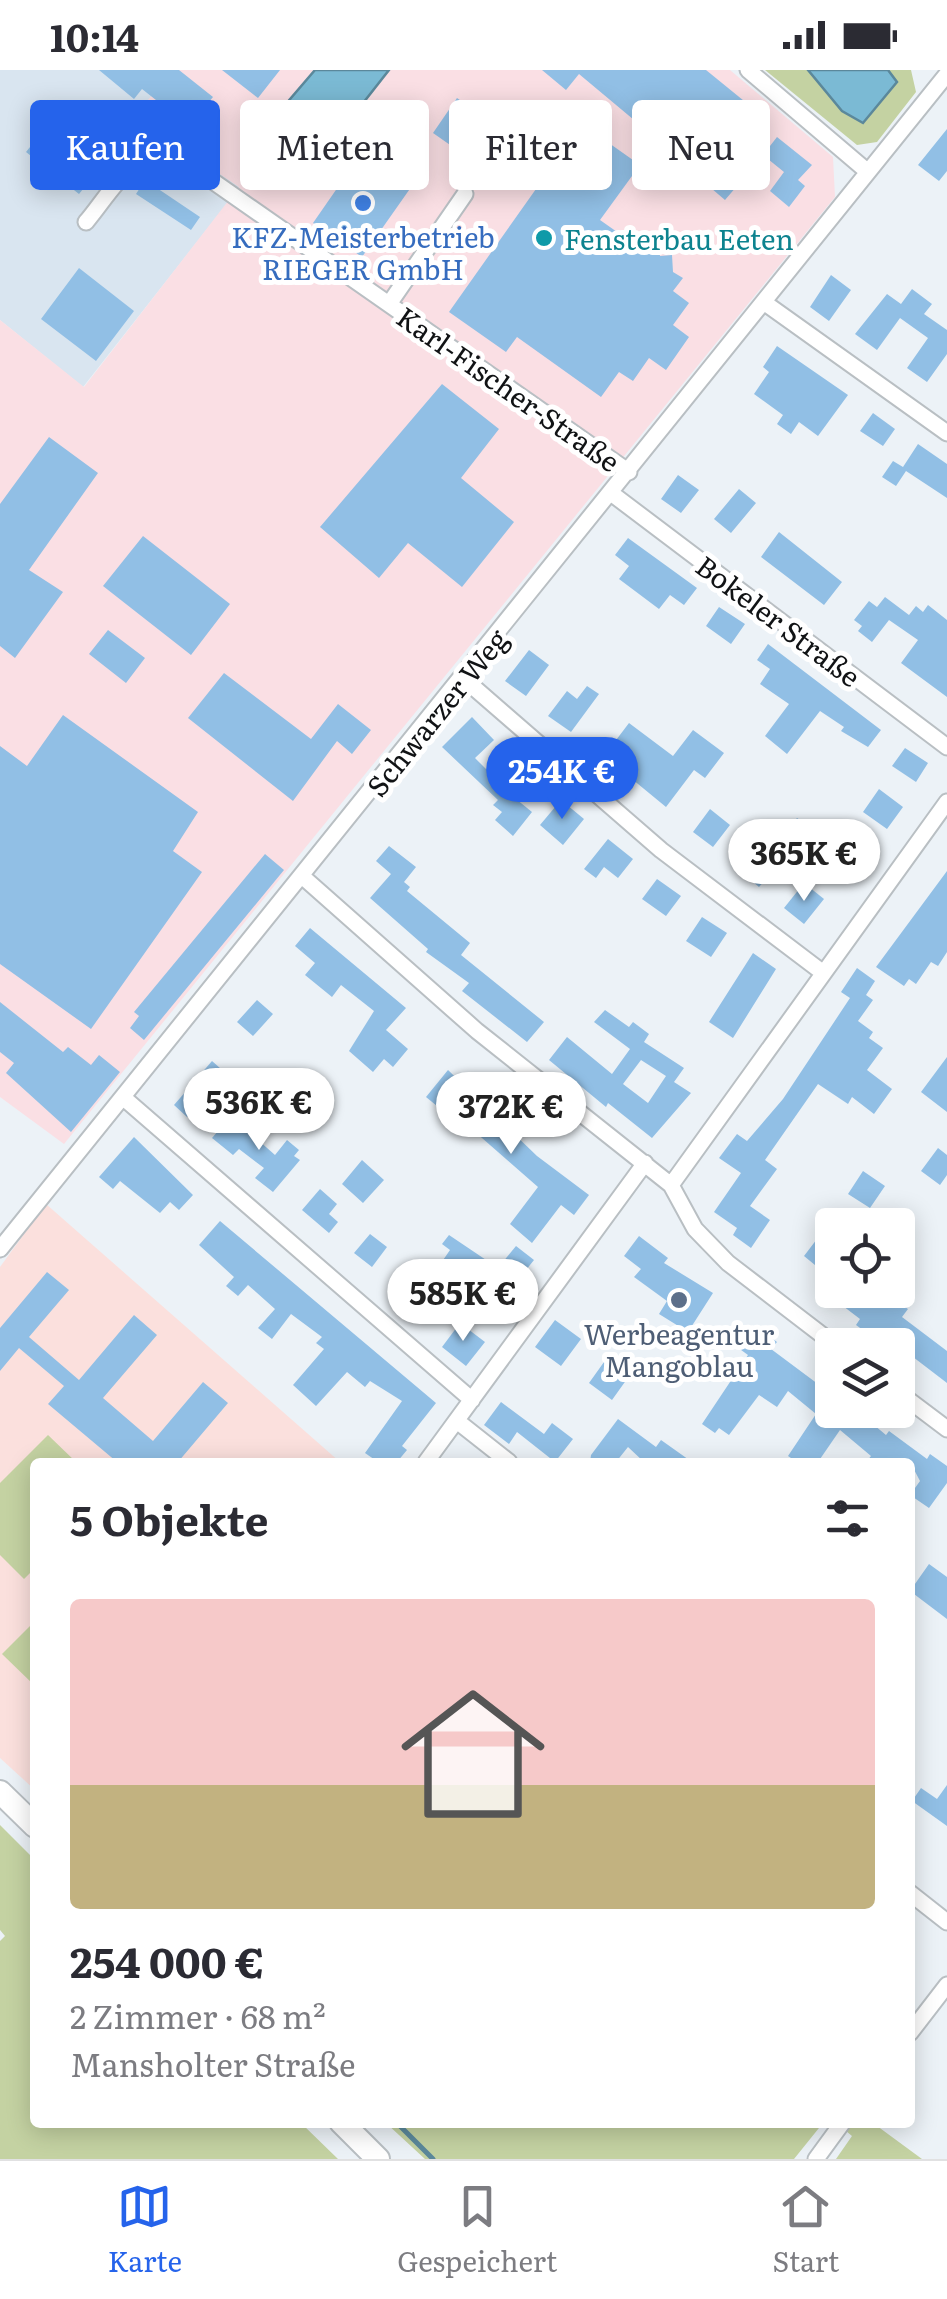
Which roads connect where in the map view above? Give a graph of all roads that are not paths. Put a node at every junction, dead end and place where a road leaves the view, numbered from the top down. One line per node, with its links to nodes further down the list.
1 (748, 70): 3 (street)
2 (941, 74): 3 (street, Schwarzer Weg)
3 (868, 172): 6 (street, Schwarzer Weg)
4 (464, 194): 7 (street, Karl-Fischer-Straße)
5 (86, 222): 7 (street, Karl-Fischer-Straße)
6 (764, 303): 8 (street); 9 (street, Schwarzer Weg)
7 (389, 304): 9 (street, Karl-Fischer-Straße)
8 (947, 433)
9 (629, 472): 10 (street, Schwarzer Weg)
10 (612, 493): 11 (street, Schwarzer Weg); 12 (street, Bokeler Straße)
11 (463, 678): 14 (street, Schwarzer Weg); 15 (street)
12 (947, 747)
13 (947, 802): 15 (street)
14 (303, 877): 16 (street, Schwarzer Weg); 17 (street)
15 (822, 972): 18 (street)
16 (125, 1099): 19 (street, Schwarzer Weg); 21 (street)
17 (645, 1163): 18 (street); 21 (street)
18 (671, 1186): 20 (street)
19 (0, 1249)
20 (815, 1330)
21 (472, 1400): 23 (street)
22 (915, 1405): 24 (street)
23 (457, 1421): 25 (street); 26 (street)
24 (947, 1429)
25 (429, 1458)
26 (504, 1458)
27 (0, 1792): 28 (main road)
28 (30, 1821)
29 (915, 1897): 30 (street)
30 (947, 1922)
31 (947, 1985): 32 (street)
32 (915, 2027)
33 (347, 2128): 35 (main road)
34 (839, 2128): 36 (street)
35 (378, 2159)
36 (816, 2159)

